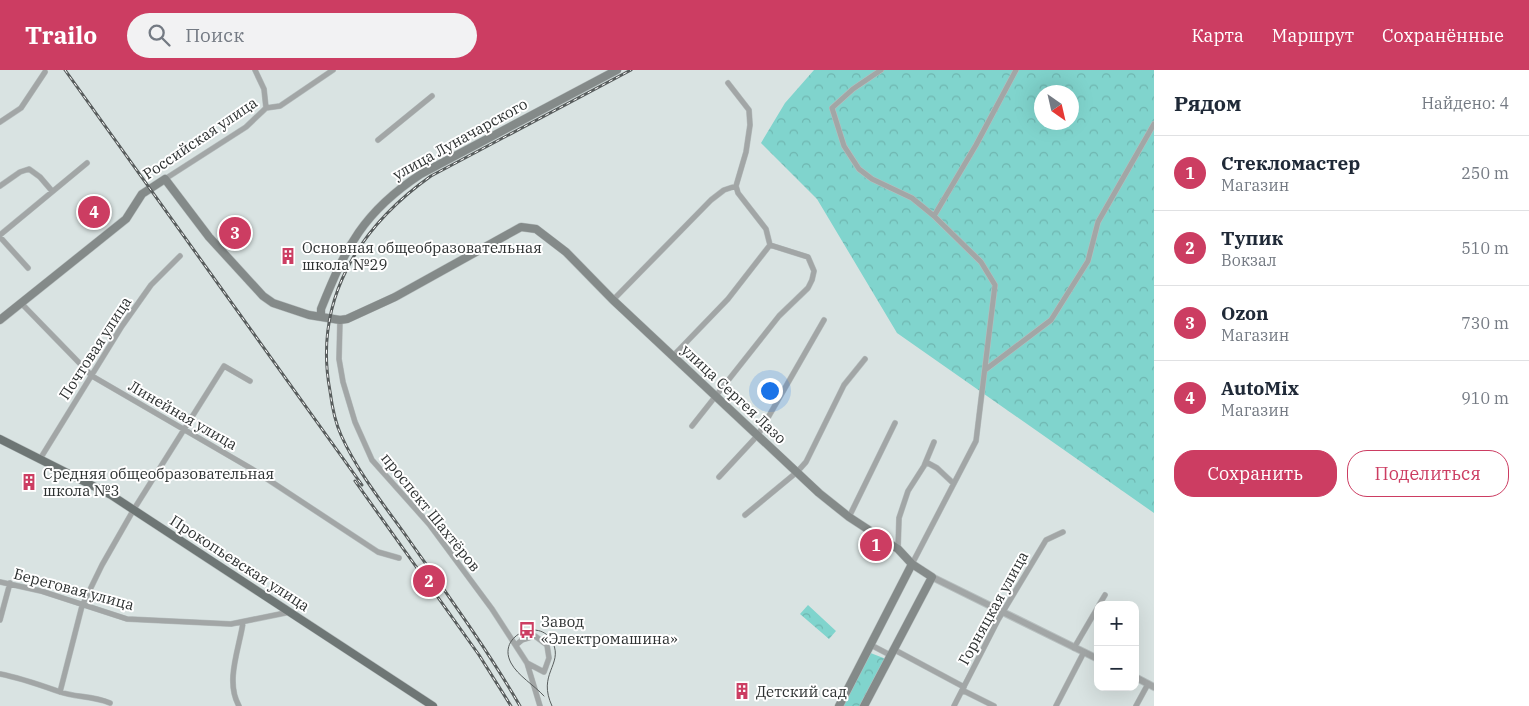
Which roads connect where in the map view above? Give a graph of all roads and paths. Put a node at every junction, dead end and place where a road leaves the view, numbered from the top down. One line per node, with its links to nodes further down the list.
1 (255, 70): 9 (street)
2 (334, 70): 9 (street, Российская улица)
3 (617, 70): 25 (main road, улица Луначарского)
4 (881, 70): 18 (street)
5 (1016, 70): 18 (street)
6 (45, 72): 10 (street)
7 (728, 84): 16 (street)
8 (432, 96): 12 (street)
9 (266, 108): 14 (street, Российская улица)
10 (0, 122)
11 (1154, 124): 31 (street)
12 (378, 140)
13 (87, 163): 17 (street)
14 (165, 179): 24 (main road, Российская улица); 25 (main road)
15 (0, 186): 17 (street)
16 (736, 186): 20 (street); 23 (street)
17 (52, 191): 19 (street)
18 (934, 216): 31 (street)
19 (0, 236): 22 (street)
20 (770, 245): 29 (street); 34 (street)
21 (180, 256): 32 (street, Почтовая улица)
22 (28, 268)
23 (613, 300): 27 (main road, улица Сергея Лазо); 29 (main road, улица Сергея Лазо)
24 (21, 303): 26 (main road, Российская улица); 32 (street, Линейная улица)
25 (320, 316): 27 (main road)
26 (0, 320)
27 (340, 320): 64 (street, проспект Шахтёров)
28 (824, 320): 38 (street)
29 (673, 356): 34 (main road, улица Сергея Лазо)
30 (865, 359): 43 (street)
31 (985, 370): 45 (street)
32 (92, 376): 37 (street, Линейная улица); 41 (street, Почтовая улица)
33 (250, 381): 37 (street)
34 (717, 397): 36 (street); 38 (main road, улица Сергея Лазо)
35 (895, 423): 48 (street)
36 (692, 426)
37 (183, 430): 46 (street); 51 (street, Линейная улица)
38 (758, 435): 43 (main road, улица Сергея Лазо); 44 (street)
39 (0, 439): 41 (main road, Прокопьевская улица)
40 (934, 442): 42 (street)
41 (40, 459): 46 (main road, Прокопьевская улица)
42 (926, 462): 45 (street); 50 (street)
43 (797, 472): 47 (street); 48 (main road, улица Сергея Лазо)
44 (719, 477)
45 (952, 483): 52 (street)
46 (134, 509): 58 (street); 59 (main road, Прокопьевская улица)
47 (746, 515)
48 (849, 517): 50 (main road, улица Сергея Лазо)
49 (1063, 532): 61 (street, Горняцкая улица)
50 (898, 550): 52 (main road, улица Сергея Лазо)
51 (399, 558)
52 (912, 564): 53 (main road, улица Сергея Лазо); 65 (main road)
53 (932, 577): 61 (street); 67 (main road)
54 (0, 582): 55 (street, Береговая улица)
55 (10, 584): 58 (street, Береговая улица); 62 (street)
56 (1105, 594): 57 (street)
57 (1101, 601)
58 (82, 606): 63 (street, Береговая улица); 75 (street)
59 (291, 612): 63 (street, Береговая улица); 78 (main road, Прокопьевская улица)
60 (1094, 613): 66 (street)
61 (1002, 614): 66 (street); 74 (street, Горняцкая улица)
62 (0, 620)
63 (243, 623): 77 (street)
64 (516, 645): 70 (street, проспект Шахтёров); 70 (street)
65 (871, 645): 67 (street); 80 (main road)
66 (1074, 648): 68 (street)
67 (892, 652): 74 (street); 81 (main road)
68 (1084, 652): 69 (street); 84 (street)
69 (1094, 657)
70 (527, 663): 79 (street, проспект Шахтёров)
71 (0, 674): 75 (street)
72 (1139, 680): 73 (street)
73 (1151, 685): 85 (street)
74 (963, 688): 82 (street, Горняцкая улица); 83 (street)
75 (60, 692): 76 (street)
76 (110, 703)
77 (239, 706)
78 (433, 706)
79 (540, 706)
80 (839, 706)
81 (864, 706)
82 (954, 706)
83 (994, 706)
84 (1056, 706)
85 (1136, 706)

